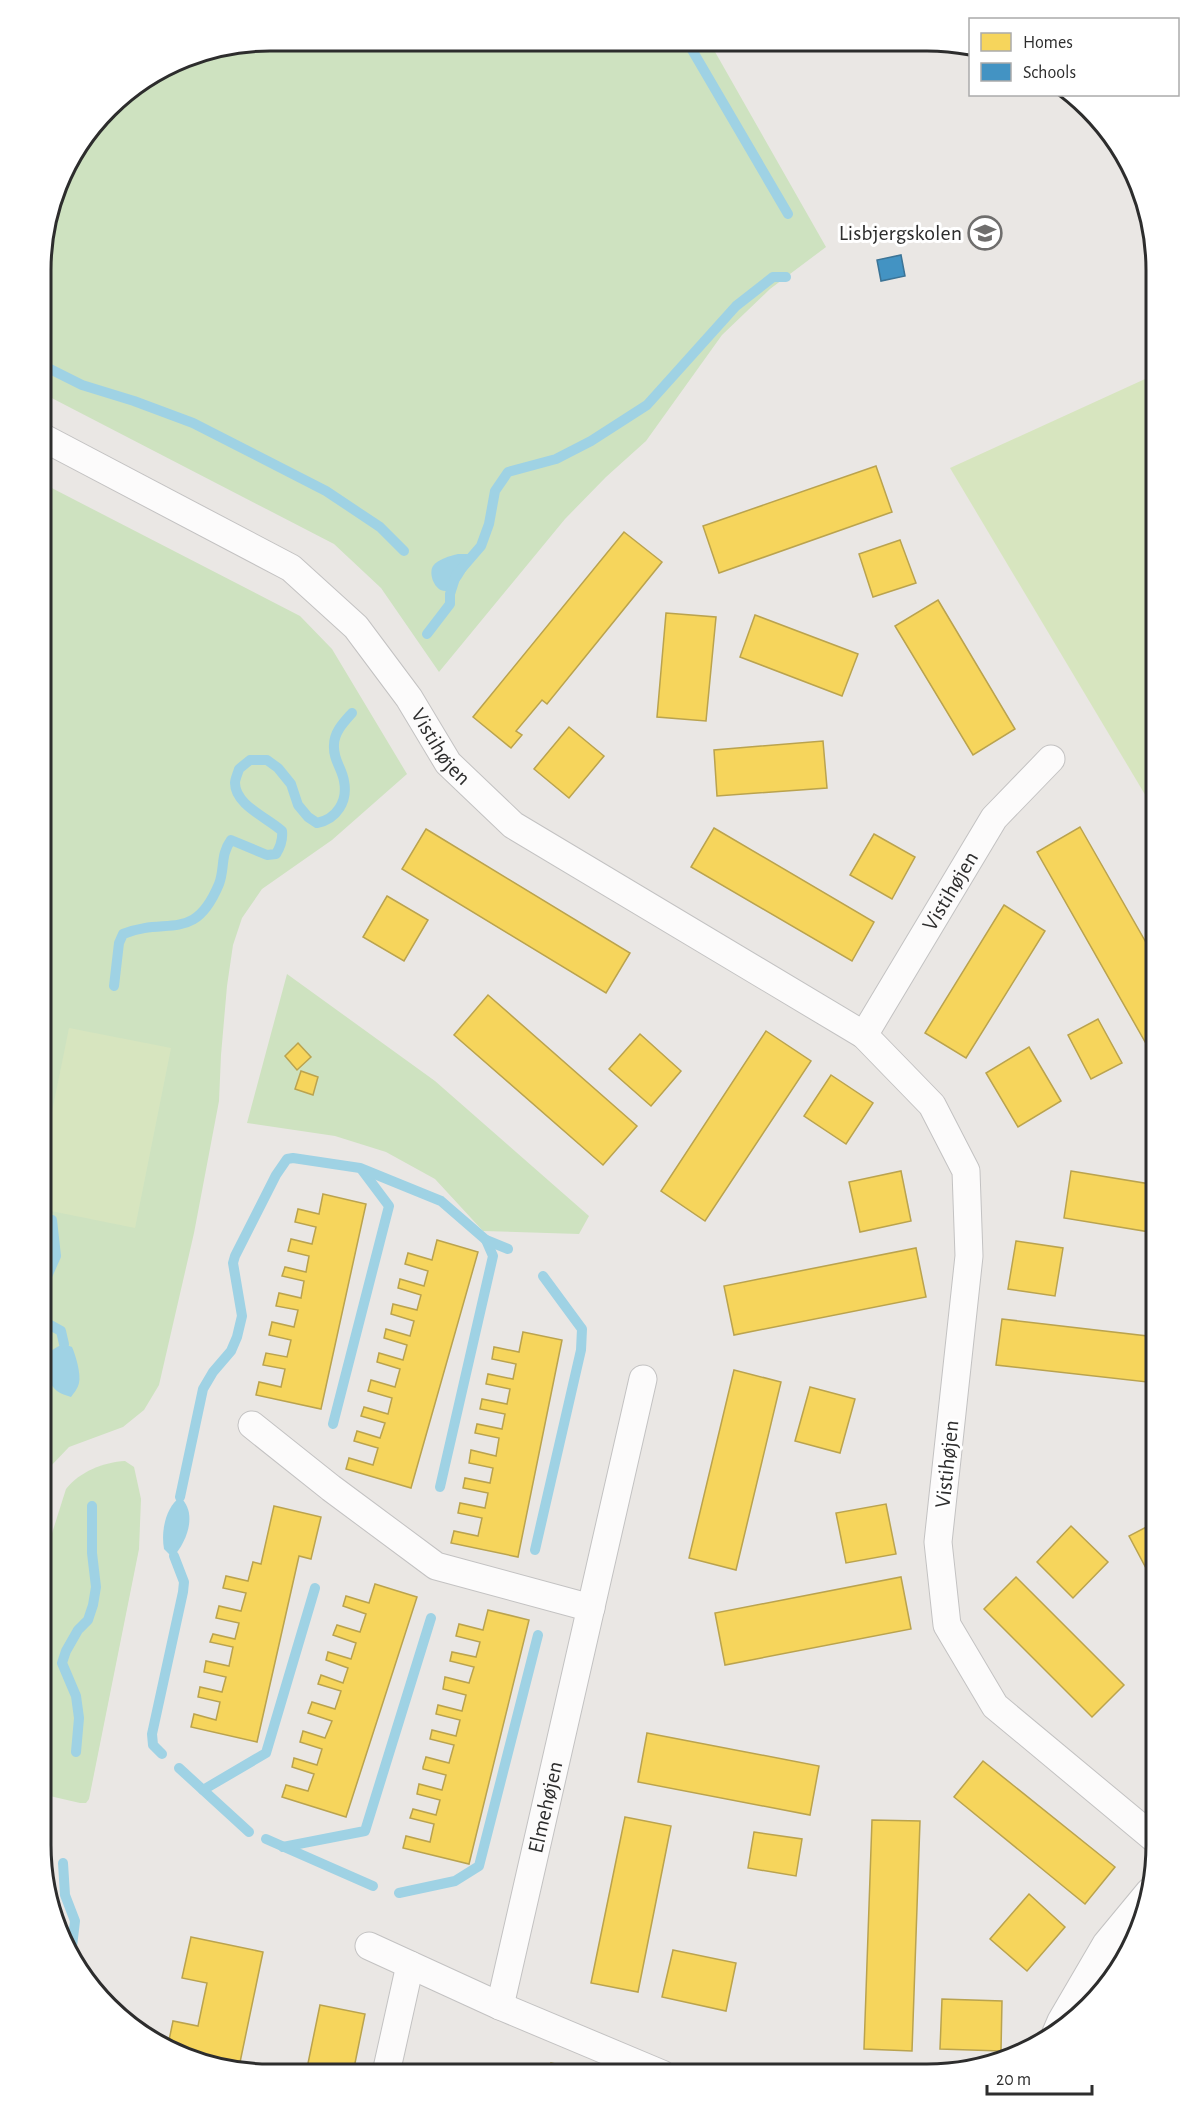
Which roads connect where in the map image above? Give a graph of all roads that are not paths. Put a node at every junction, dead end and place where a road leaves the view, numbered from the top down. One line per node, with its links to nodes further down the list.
1 (51, 442): 3 (street, Vistihøjen)
2 (1051, 759): 3 (street, Vistihøjen)
3 (864, 1035): 7 (street, Vistihøjen)
4 (643, 1379): 6 (street, Elmehøjen)
5 (252, 1425): 6 (street)
6 (591, 1608): 11 (street, Elmehøjen)
7 (1146, 1832)
8 (1137, 1906): 12 (street)
9 (369, 1946): 10 (street)
10 (410, 1965): 11 (street); 13 (street)
11 (500, 2006): 14 (street)
12 (1064, 2016)
13 (388, 2064)
14 (638, 2064)

